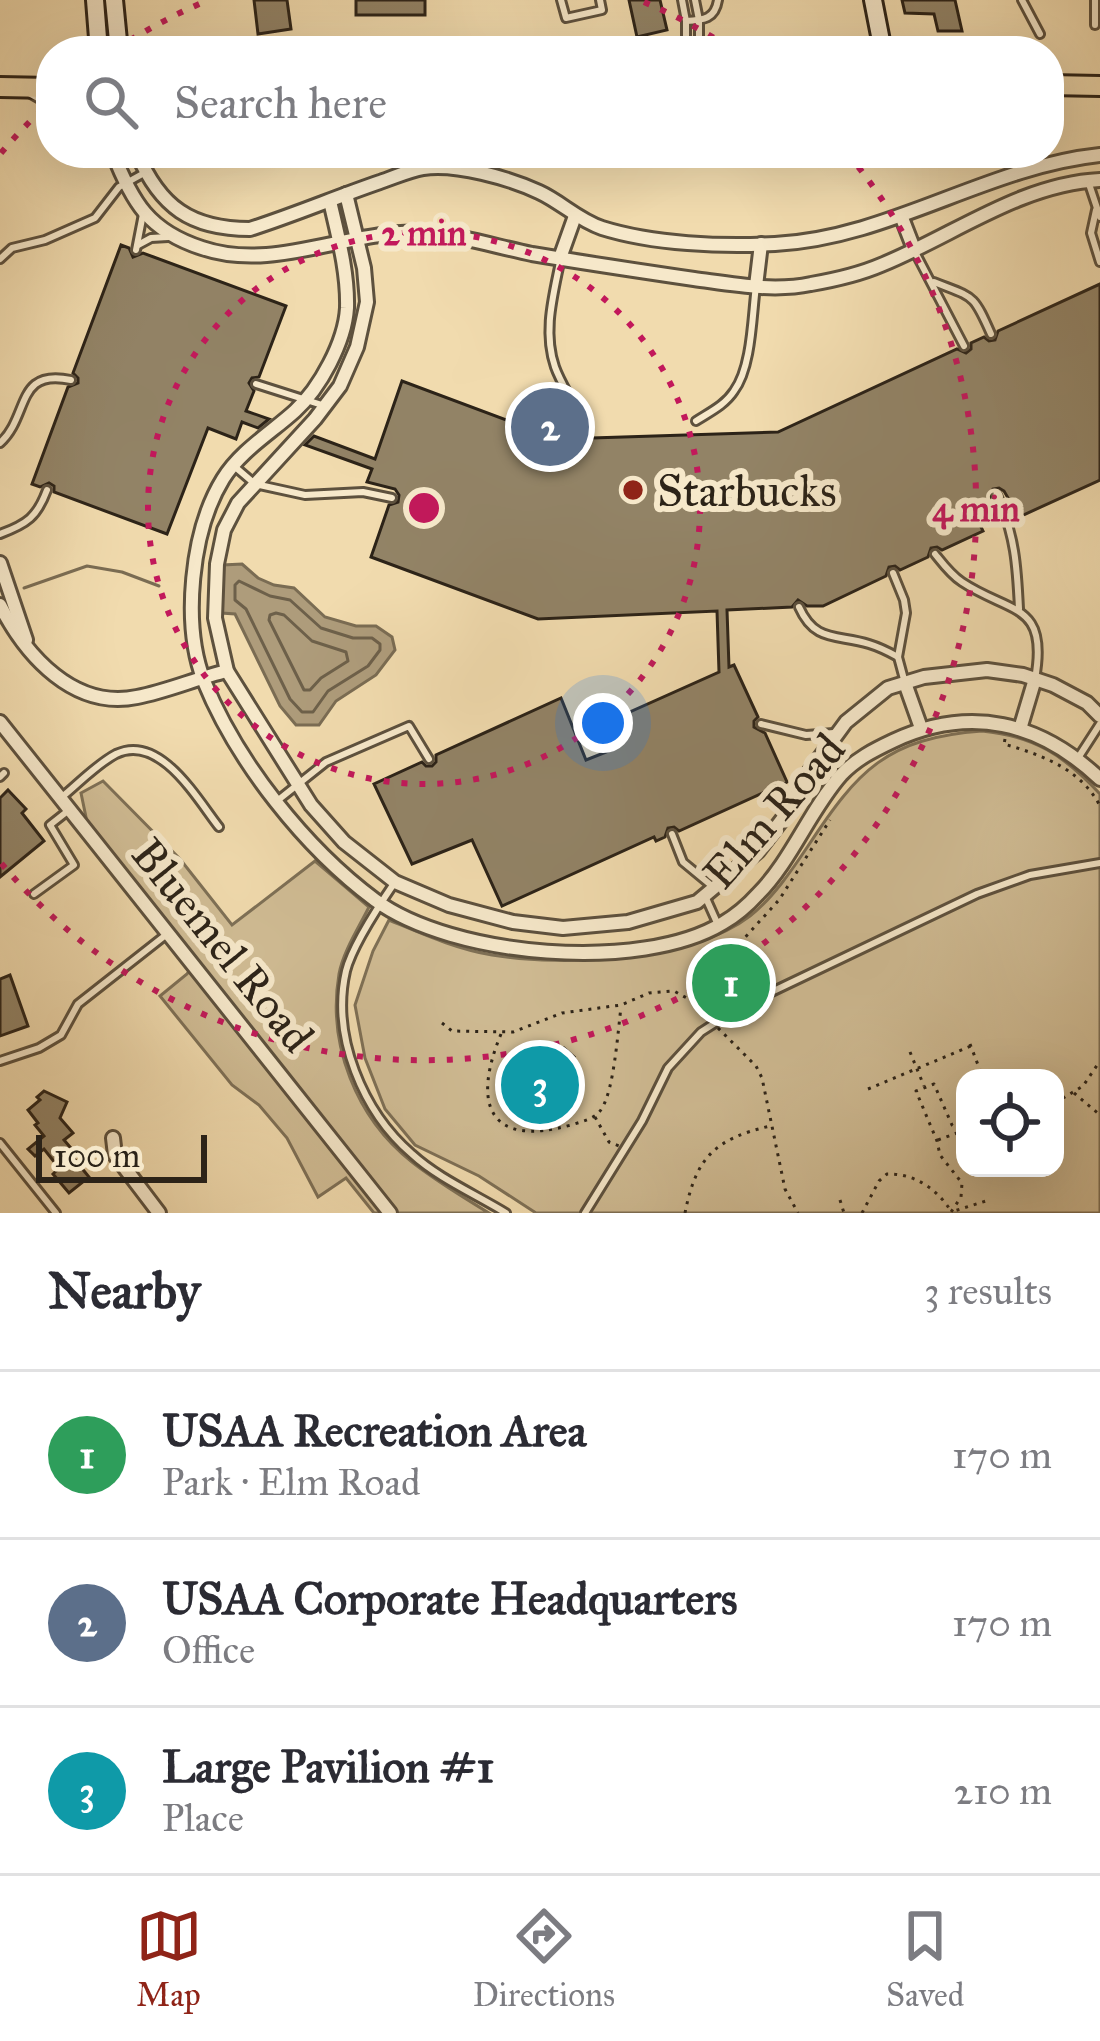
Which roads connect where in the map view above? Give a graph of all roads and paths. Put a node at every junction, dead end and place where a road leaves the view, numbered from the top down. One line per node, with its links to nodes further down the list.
1 (95, 0): 15 (street)
2 (114, 0): 16 (street)
3 (562, 0): 4 (lane)
4 (600, 0)
5 (682, 0): 12 (lane)
6 (695, 0): 11 (lane)
7 (718, 0): 11 (lane)
8 (873, 0): 19 (street)
9 (1022, 0): 14 (lane)
10 (1095, 0): 13 (lane)
11 (699, 20): 12 (lane); 18 (lane)
12 (686, 21): 17 (lane)
13 (1095, 25)
14 (1040, 34)
15 (98, 36)
16 (118, 36)
17 (686, 36)
18 (699, 36)
19 (880, 36)
20 (1064, 85): 21 (main road)
21 (1100, 86)
22 (0, 88): 23 (main road)
23 (27, 88): 24 (main road); 25 (street)
24 (36, 88)
25 (36, 93)
26 (1100, 155): 27 (street)
27 (1064, 159)
28 (119, 168): 33 (street)
29 (144, 168): 31 (street)
30 (1031, 168): 40 (street)
31 (146, 172): 33 (lane); 36 (street)
32 (1094, 181): 37 (lane); 45 (street)
33 (125, 183): 39 (street); 47 (lane)
34 (346, 194): 35 (street); 38 (street); 42 (street, Elm Road)
35 (330, 201): 36 (street); 43 (street, Elm Road)
36 (169, 203): 39 (lane)
37 (1098, 213): 48 (lane)
38 (575, 216): 44 (street); 46 (street)
39 (148, 218): 41 (street); 41 (lane)
40 (902, 218): 44 (street); 45 (street)
41 (181, 238): 43 (street)
42 (358, 240): 43 (street); 46 (street); 56 (street, Elm Road)
43 (340, 243): 55 (street, Elm Road)
44 (760, 244): 50 (street)
45 (914, 249): 49 (lane); 50 (street)
46 (560, 258): 50 (street); 58 (lane)
47 (0, 259)
48 (1100, 262)
49 (931, 281): 51 (lane); 52 (lane)
50 (755, 286): 57 (lane)
51 (991, 334)
52 (964, 346)
53 (71, 380): 59 (lane)
54 (256, 384): 55 (lane)
55 (305, 401): 56 (lane); 60 (street, Elm Road)
56 (326, 406): 61 (street, Elm Road)
57 (696, 421)
58 (585, 438)
59 (0, 443)
60 (234, 466): 61 (lane); 75 (street, Elm Road)
61 (255, 484): 64 (lane); 74 (street, Elm Road)
62 (47, 490): 65 (lane)
63 (997, 494): 71 (lane)
64 (392, 498)
65 (0, 534)
66 (935, 554): 71 (lane)
67 (0, 563): 72 (street)
68 (893, 573): 73 (lane)
69 (0, 605): 72 (street)
70 (799, 607): 73 (lane)
71 (1019, 609): 76 (lane)
72 (28, 647): 75 (street)
73 (898, 657): 77 (lane)
74 (227, 671): 75 (street); 89 (street, Elm Road)
75 (202, 677): 91 (street, Elm Road)
76 (1035, 679): 77 (street, Elm Road); 78 (street, Elm Road); 82 (street)
77 (904, 682): 81 (street); 83 (street, Elm Road)
78 (1100, 720): 86 (lane)
79 (0, 722): 90 (street, Bluemel Road)
80 (761, 724): 83 (lane)
81 (921, 728): 82 (street, Elm Road); 87 (street, Elm Road)
82 (1014, 728): 86 (street, Elm Road); 92 (path)
83 (838, 733): 84 (street, Elm Road)
84 (828, 746): 87 (lane); 99 (street, Elm Road)
85 (429, 758): 89 (lane)
86 (1078, 758): 88 (street, Elm Road)
87 (849, 768): 102 (street, Elm Road)
88 (1098, 774)
89 (298, 784): 91 (lane); 98 (street, Elm Road)
90 (60, 798): 93 (street, Bluemel Road); 95 (lane)
91 (277, 801): 101 (street, Elm Road)
92 (1100, 806)
93 (69, 810): 100 (lane); 103 (street, Bluemel Road)
94 (830, 820): 104 (path)
95 (219, 827)
96 (672, 834): 99 (lane)
97 (1100, 863): 107 (lane)
98 (395, 882): 99 (street, Elm Road); 101 (lane)
99 (710, 892): 102 (lane)
100 (34, 894)
101 (380, 904): 102 (street, Elm Road); 133 (lane)
102 (718, 925)
103 (167, 934): 110 (lane); 132 (street, Bluemel Road)
104 (686, 996): 105 (path); 107 (path)
105 (621, 1005): 108 (path); 118 (path)
106 (442, 1022): 108 (path)
107 (713, 1024): 120 (path); 126 (lane)
108 (502, 1032): 118 (path)
109 (910, 1052): 112 (path)
110 (0, 1061)
111 (1100, 1061): 116 (path)
112 (916, 1068): 113 (path); 114 (path); 115 (path)
113 (979, 1069)
114 (925, 1088): 121 (path); 124 (path)
115 (868, 1089)
116 (1074, 1092): 117 (path); 119 (path)
117 (1064, 1098)
118 (595, 1115): 126 (path)
119 (1100, 1115)
120 (772, 1126): 129 (path); 135 (path)
121 (956, 1127)
122 (956, 1133): 124 (path)
123 (113, 1138): 131 (street)
124 (937, 1141): 140 (path)
125 (0, 1143): 130 (lane)
126 (626, 1149): 134 (lane)
127 (840, 1200): 138 (path)
128 (989, 1200): 140 (path)
129 (792, 1205): 136 (path); 137 (path)
130 (56, 1213)
131 (159, 1213)
132 (390, 1213)
133 (506, 1213)
134 (585, 1213)
135 (685, 1213)
136 (783, 1213)
137 (798, 1213)
138 (844, 1213)
139 (862, 1213): 140 (path)
140 (951, 1213)

